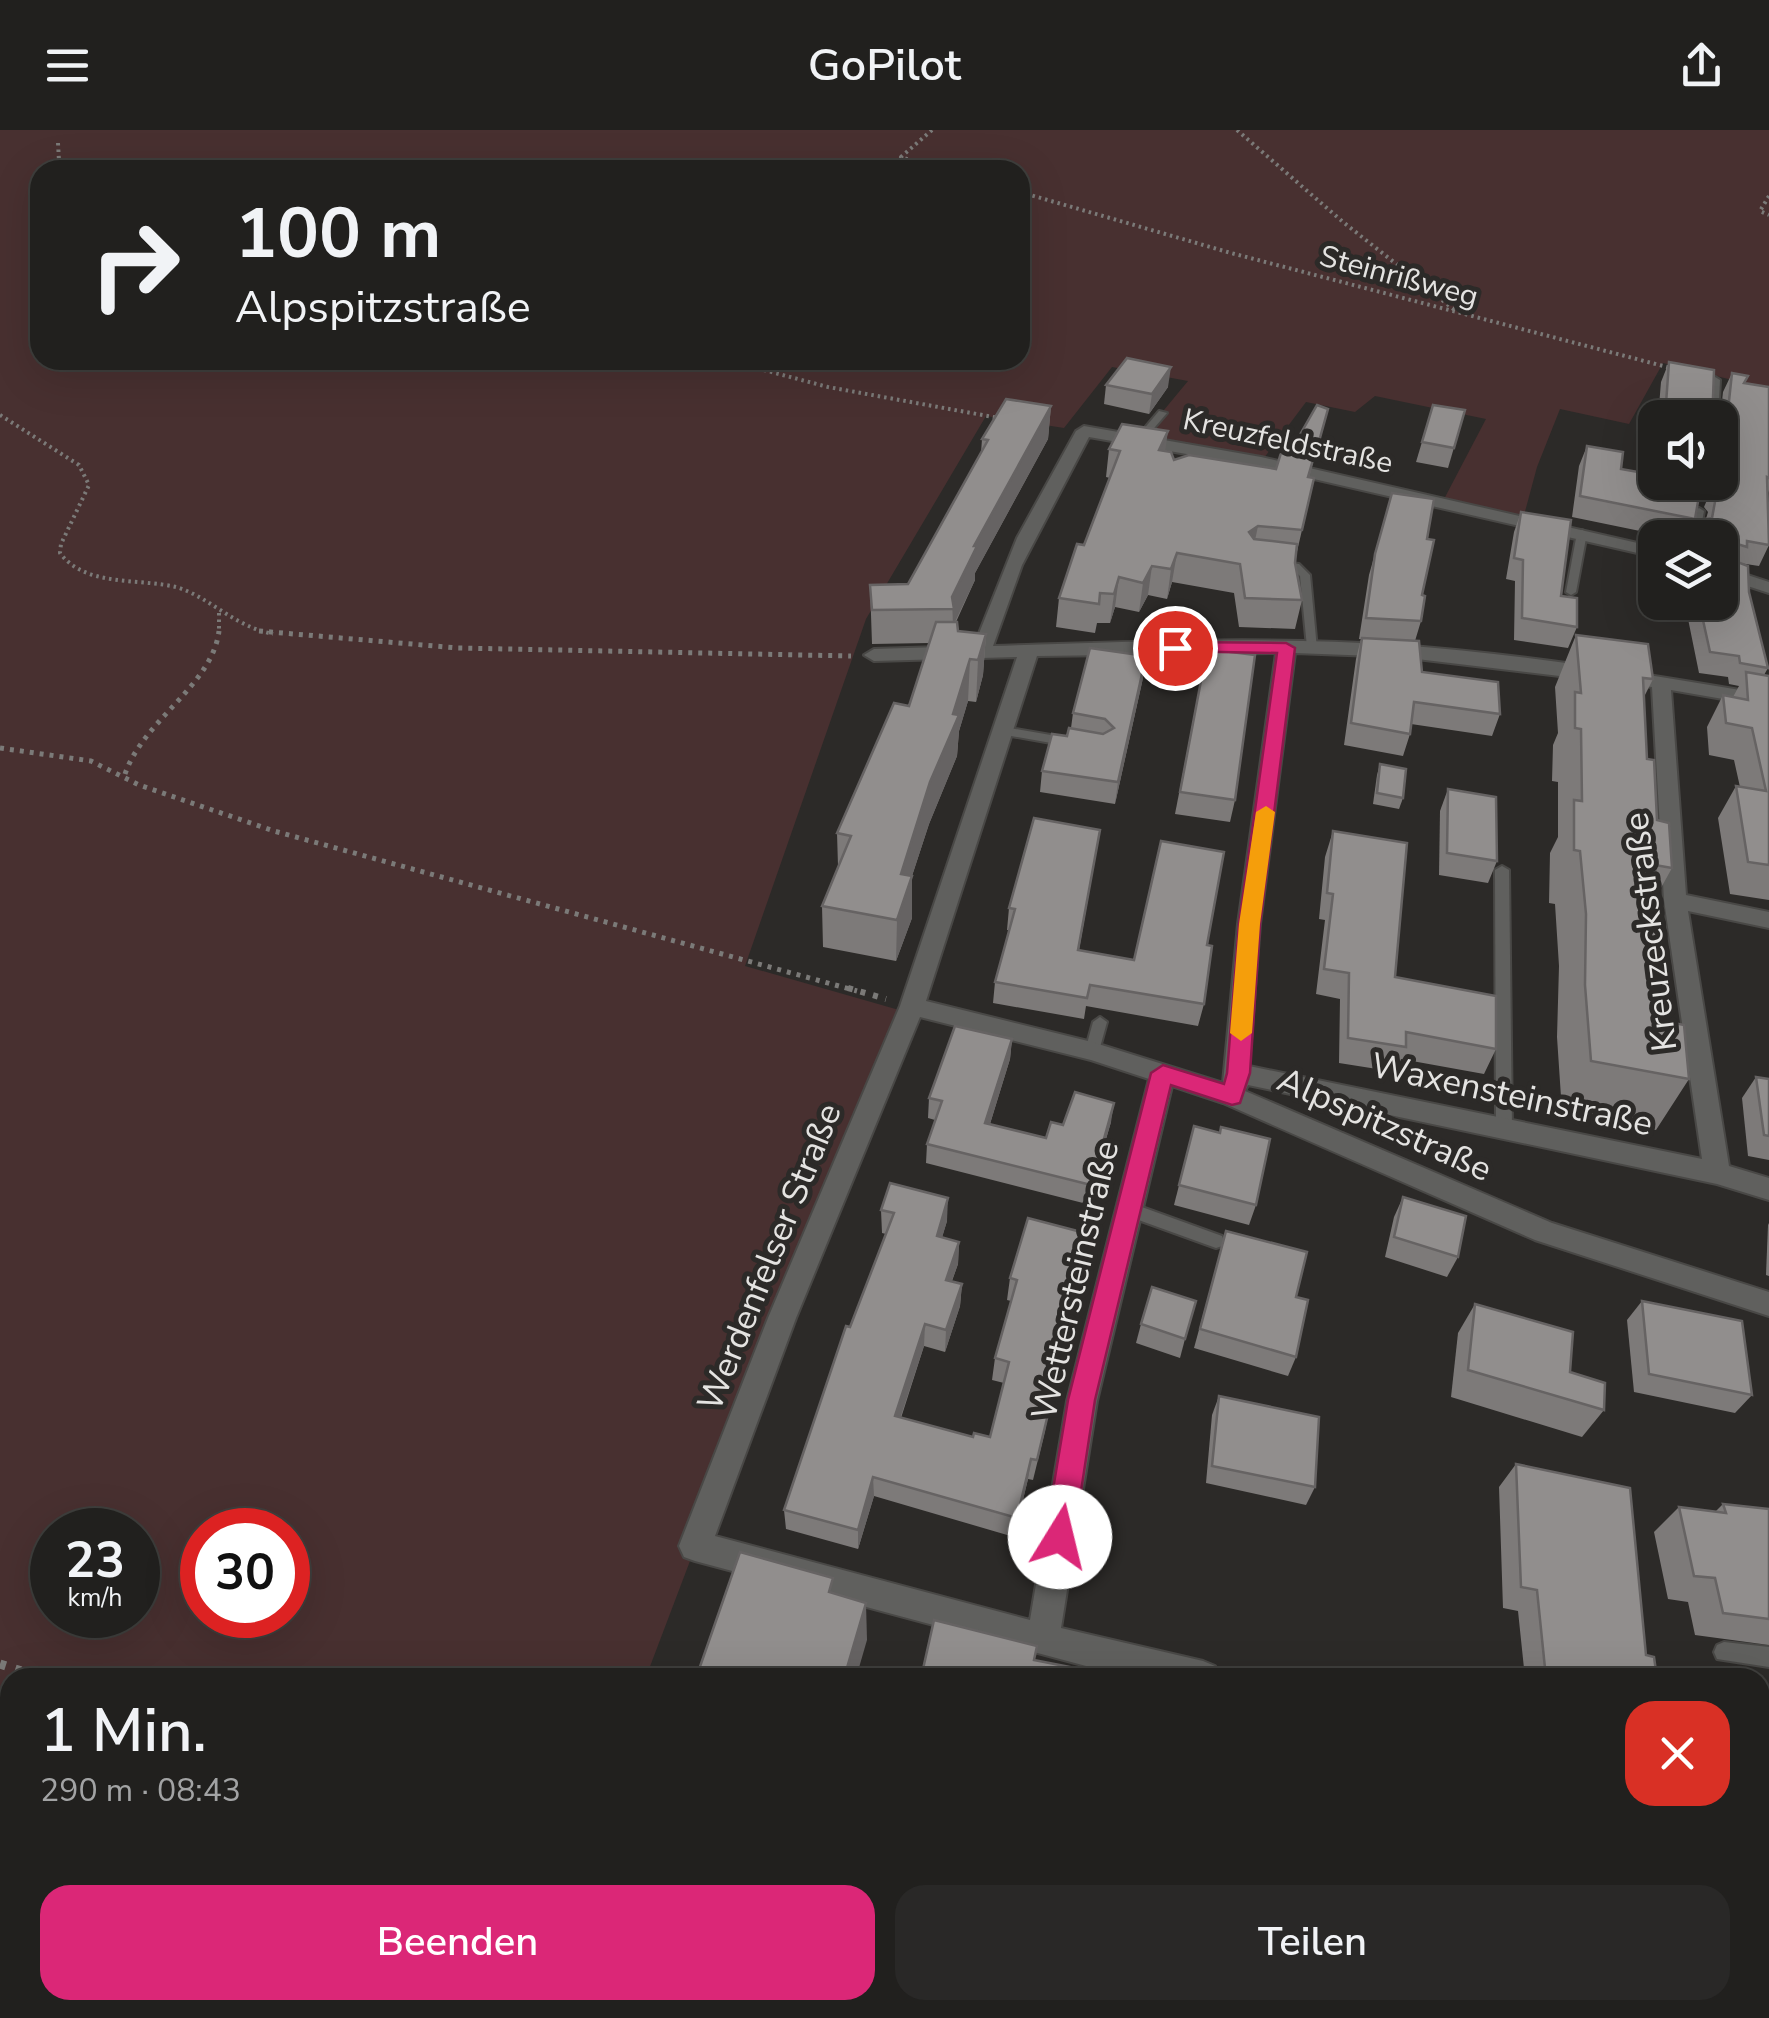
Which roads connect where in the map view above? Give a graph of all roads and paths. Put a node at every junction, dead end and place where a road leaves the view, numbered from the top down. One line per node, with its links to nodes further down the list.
1 (932, 130): 5 (path)
2 (1238, 130): 9 (path)
3 (58, 143): 4 (path)
4 (59, 160)
5 (910, 160)
6 (1030, 195): 9 (path, Steinrißweg)
7 (1769, 196): 8 (path)
8 (1769, 215)
9 (1461, 314): 11 (path, Steinrißweg)
10 (764, 370): 15 (path)
11 (1715, 380): 12 (lane)
12 (1714, 400)
13 (1162, 413): 16 (lane)
14 (0, 415): 27 (path)
15 (1006, 419)
16 (1140, 439): 17 (street, Kreuzfeldstraße); 30 (street, Kreuzfeldstraße)
17 (1193, 449): 18 (lane); 21 (street, Kreuzfeldstraße)
18 (1184, 466)
19 (1699, 511): 20 (lane)
20 (1697, 520)
21 (1582, 533): 22 (street, Kreuzfeldstraße); 26 (lane)
22 (1638, 548)
23 (1266, 563): 28 (lane)
24 (1738, 577): 25 (street)
25 (1769, 588)
26 (1571, 592)
27 (219, 613): 32 (path); 38 (path)
28 (1312, 647): 29 (street); 33 (street)
29 (1286, 648): 31 (street); 46 (street)
30 (982, 650): 31 (street); 32 (street)
31 (1028, 654): 35 (street, Werdenfelser Straße)
32 (874, 655)
33 (1661, 682): 34 (street); 40 (street, Kreuzeckstraße)
34 (1769, 701)
35 (1004, 731): 36 (lane); 42 (street, Werdenfelser Straße)
36 (1082, 744)
37 (0, 748): 38 (path)
38 (125, 774): 42 (path)
39 (1502, 870): 47 (lane)
40 (1675, 900): 41 (street); 48 (street, Kreuzeckstraße)
41 (1769, 920)
42 (912, 1006): 44 (street, Alpspitzstraße); 53 (street, Werdenfelser Straße)
43 (1100, 1022): 44 (lane)
44 (1092, 1052): 45 (street, Alpspitzstraße)
45 (1163, 1073): 46 (street, Alpspitzstraße); 50 (street, Wettersteinstraße)
46 (1235, 1084): 47 (street, Waxensteinstraße); 52 (street, Alpspitzstraße)
47 (1504, 1129): 48 (street, Waxensteinstraße)
48 (1718, 1174): 49 (street, Waxensteinstraße)
49 (1769, 1189)
50 (1128, 1210): 51 (lane); 53 (street, Wettersteinstraße)
51 (1216, 1241)
52 (1769, 1304)
53 (1043, 1640): 56 (street)
54 (1724, 1652): 55 (lane)
55 (1769, 1657)
56 (1161, 1668)

